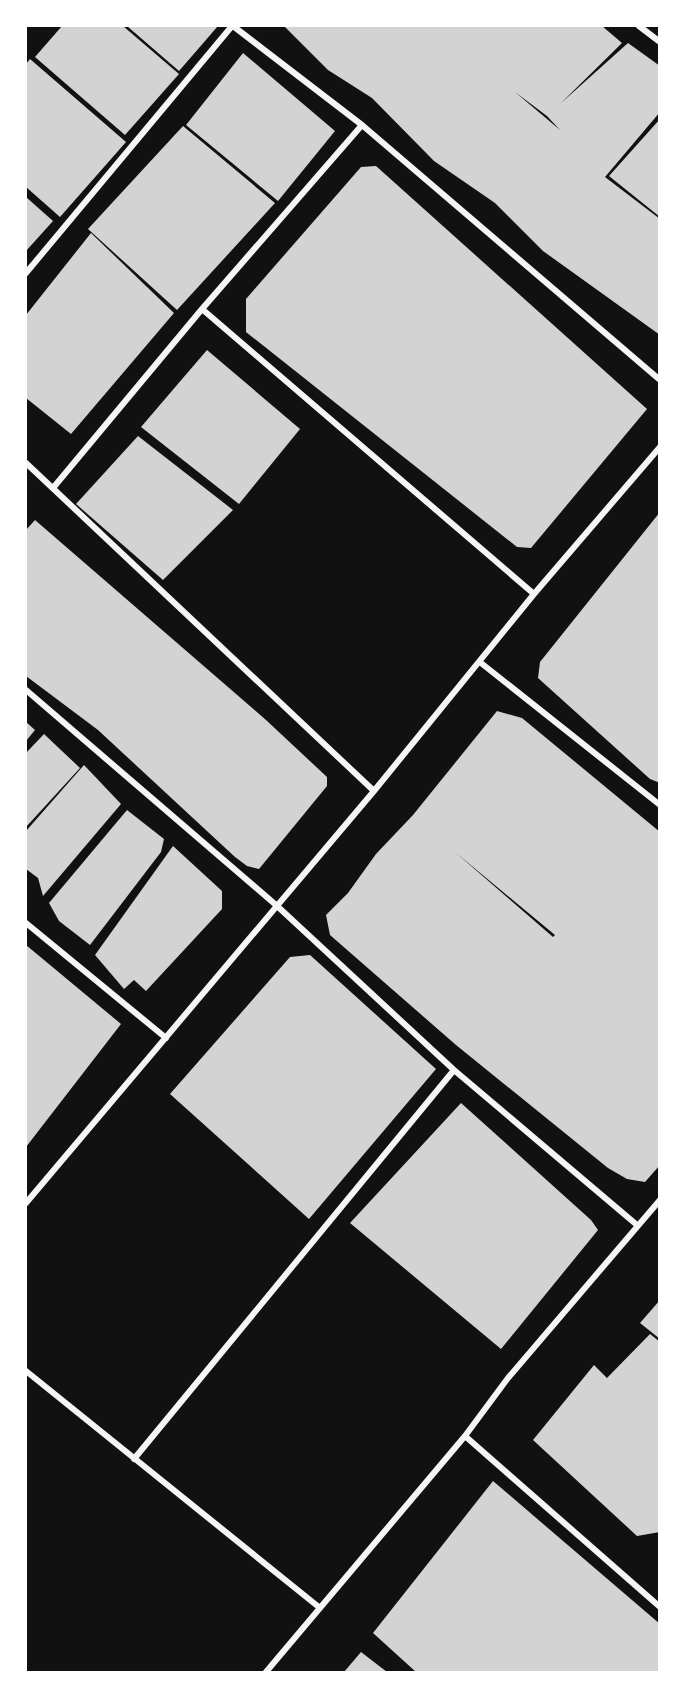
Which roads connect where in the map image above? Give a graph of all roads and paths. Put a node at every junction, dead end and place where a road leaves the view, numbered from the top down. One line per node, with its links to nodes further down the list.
1 (232, 26): 4 (street); 5 (street)
2 (639, 26): 3 (street)
3 (660, 42)
4 (362, 125): 6 (street); 7 (street)
5 (26, 273)
6 (202, 309): 10 (street); 11 (street)
7 (660, 380)
8 (660, 447): 11 (street)
9 (26, 463): 10 (street)
10 (53, 488): 14 (street)
11 (534, 594): 12 (street)
12 (481, 663): 14 (street); 15 (street)
13 (26, 690): 16 (street)
14 (374, 791): 16 (street)
15 (660, 805)
16 (276, 905): 18 (street); 19 (street)
17 (26, 923): 18 (street)
18 (166, 1038): 21 (street)
19 (454, 1070): 22 (street); 25 (street)
20 (660, 1200): 22 (street)
21 (26, 1203)
22 (637, 1225): 24 (street)
23 (26, 1371): 25 (street)
24 (465, 1436): 26 (street); 27 (street)
25 (134, 1459): 27 (street)
26 (660, 1607)
27 (320, 1608): 28 (street)
28 (266, 1672)

